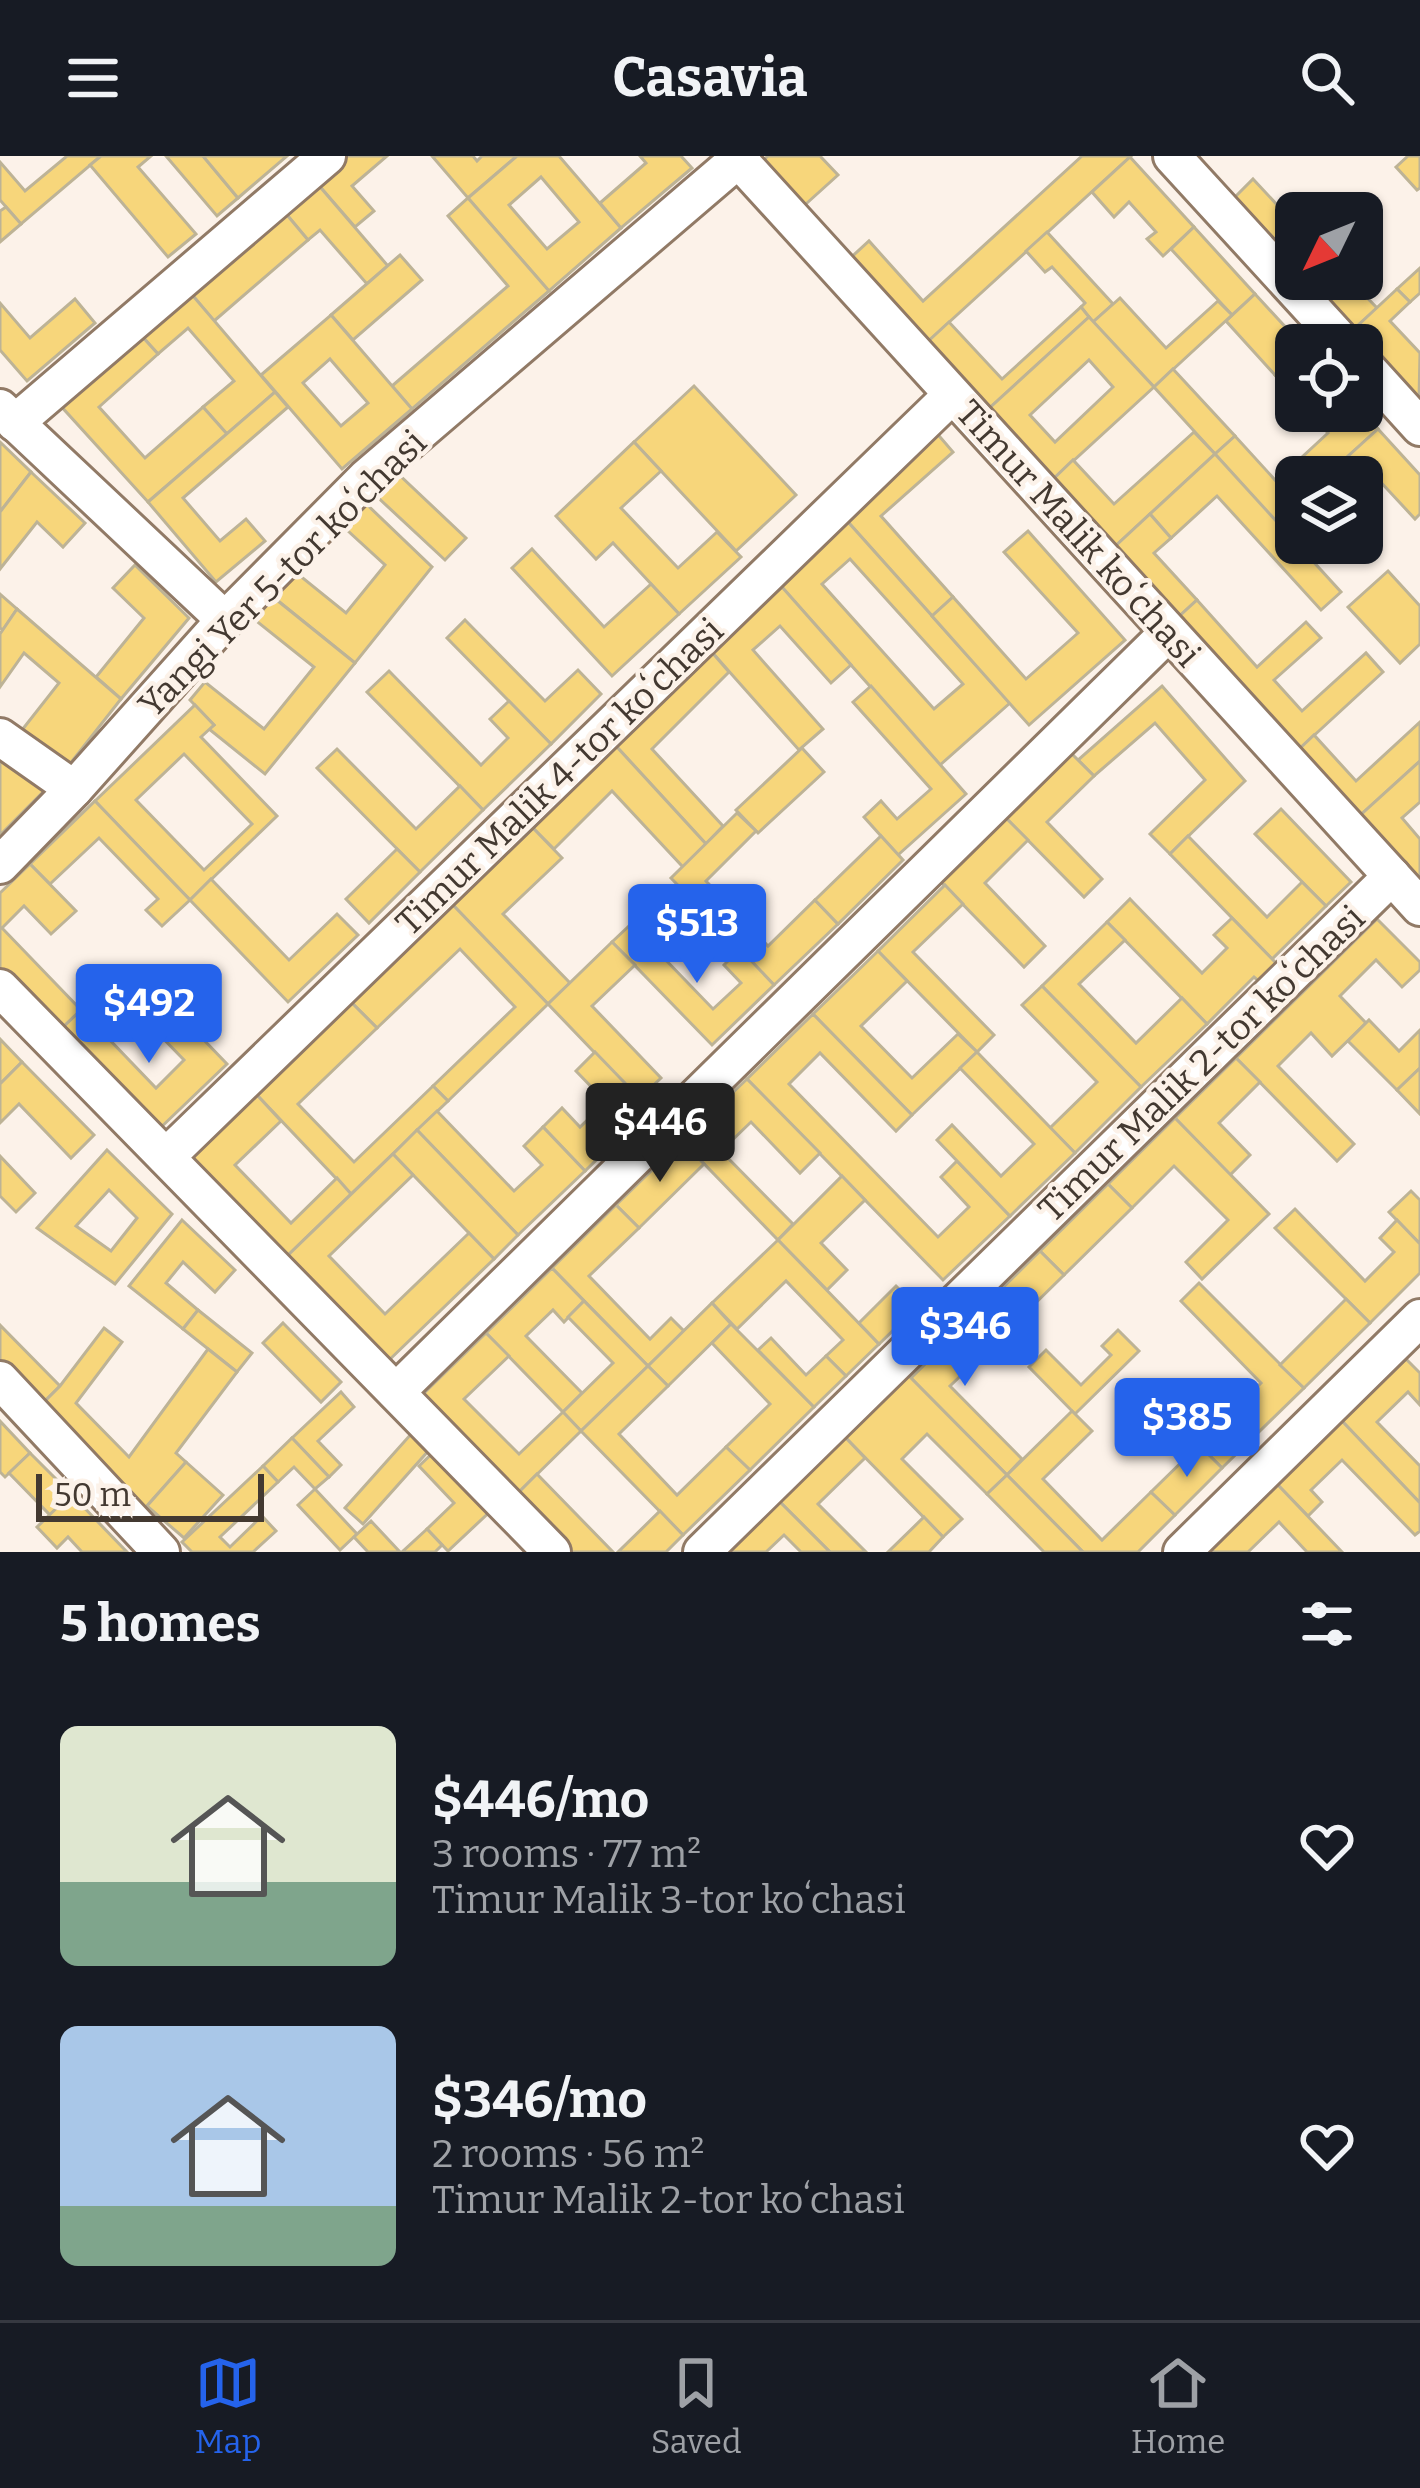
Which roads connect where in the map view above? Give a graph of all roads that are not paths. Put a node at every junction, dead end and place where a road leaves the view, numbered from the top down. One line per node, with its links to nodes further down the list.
1 (327, 156): 7 (street)
2 (1172, 156): 4 (street)
3 (740, 158): 6 (street, Timur Malik koʻchasi); 9 (street, Yangi Yer 5-tor koʻchasi)
4 (1326, 324)
5 (1383, 387): 8 (street)
6 (952, 395): 10 (street, Timur Malik koʻchasi); 17 (street, Timur Malik 4-tor koʻchasi)
7 (8, 415): 9 (street)
8 (1420, 427)
9 (225, 620): 12 (street, Yangi Yer 5-tor koʻchasi)
10 (1169, 632): 14 (street, Timur Malik koʻchasi); 20 (street)
11 (0, 736): 12 (street)
12 (74, 789): 13 (street, Yangi Yer 5-tor koʻchasi)
13 (0, 865)
14 (1392, 876): 15 (street, Timur Malik koʻchasi); 23 (street, Timur Malik 2-tor koʻchasi)
15 (1420, 907)
16 (0, 988): 17 (street)
17 (166, 1157): 20 (street)
18 (1420, 1318): 24 (street)
19 (0, 1380): 21 (street)
20 (396, 1392): 22 (street)
21 (161, 1552)
22 (552, 1552)
23 (702, 1552)
24 (1182, 1552)

